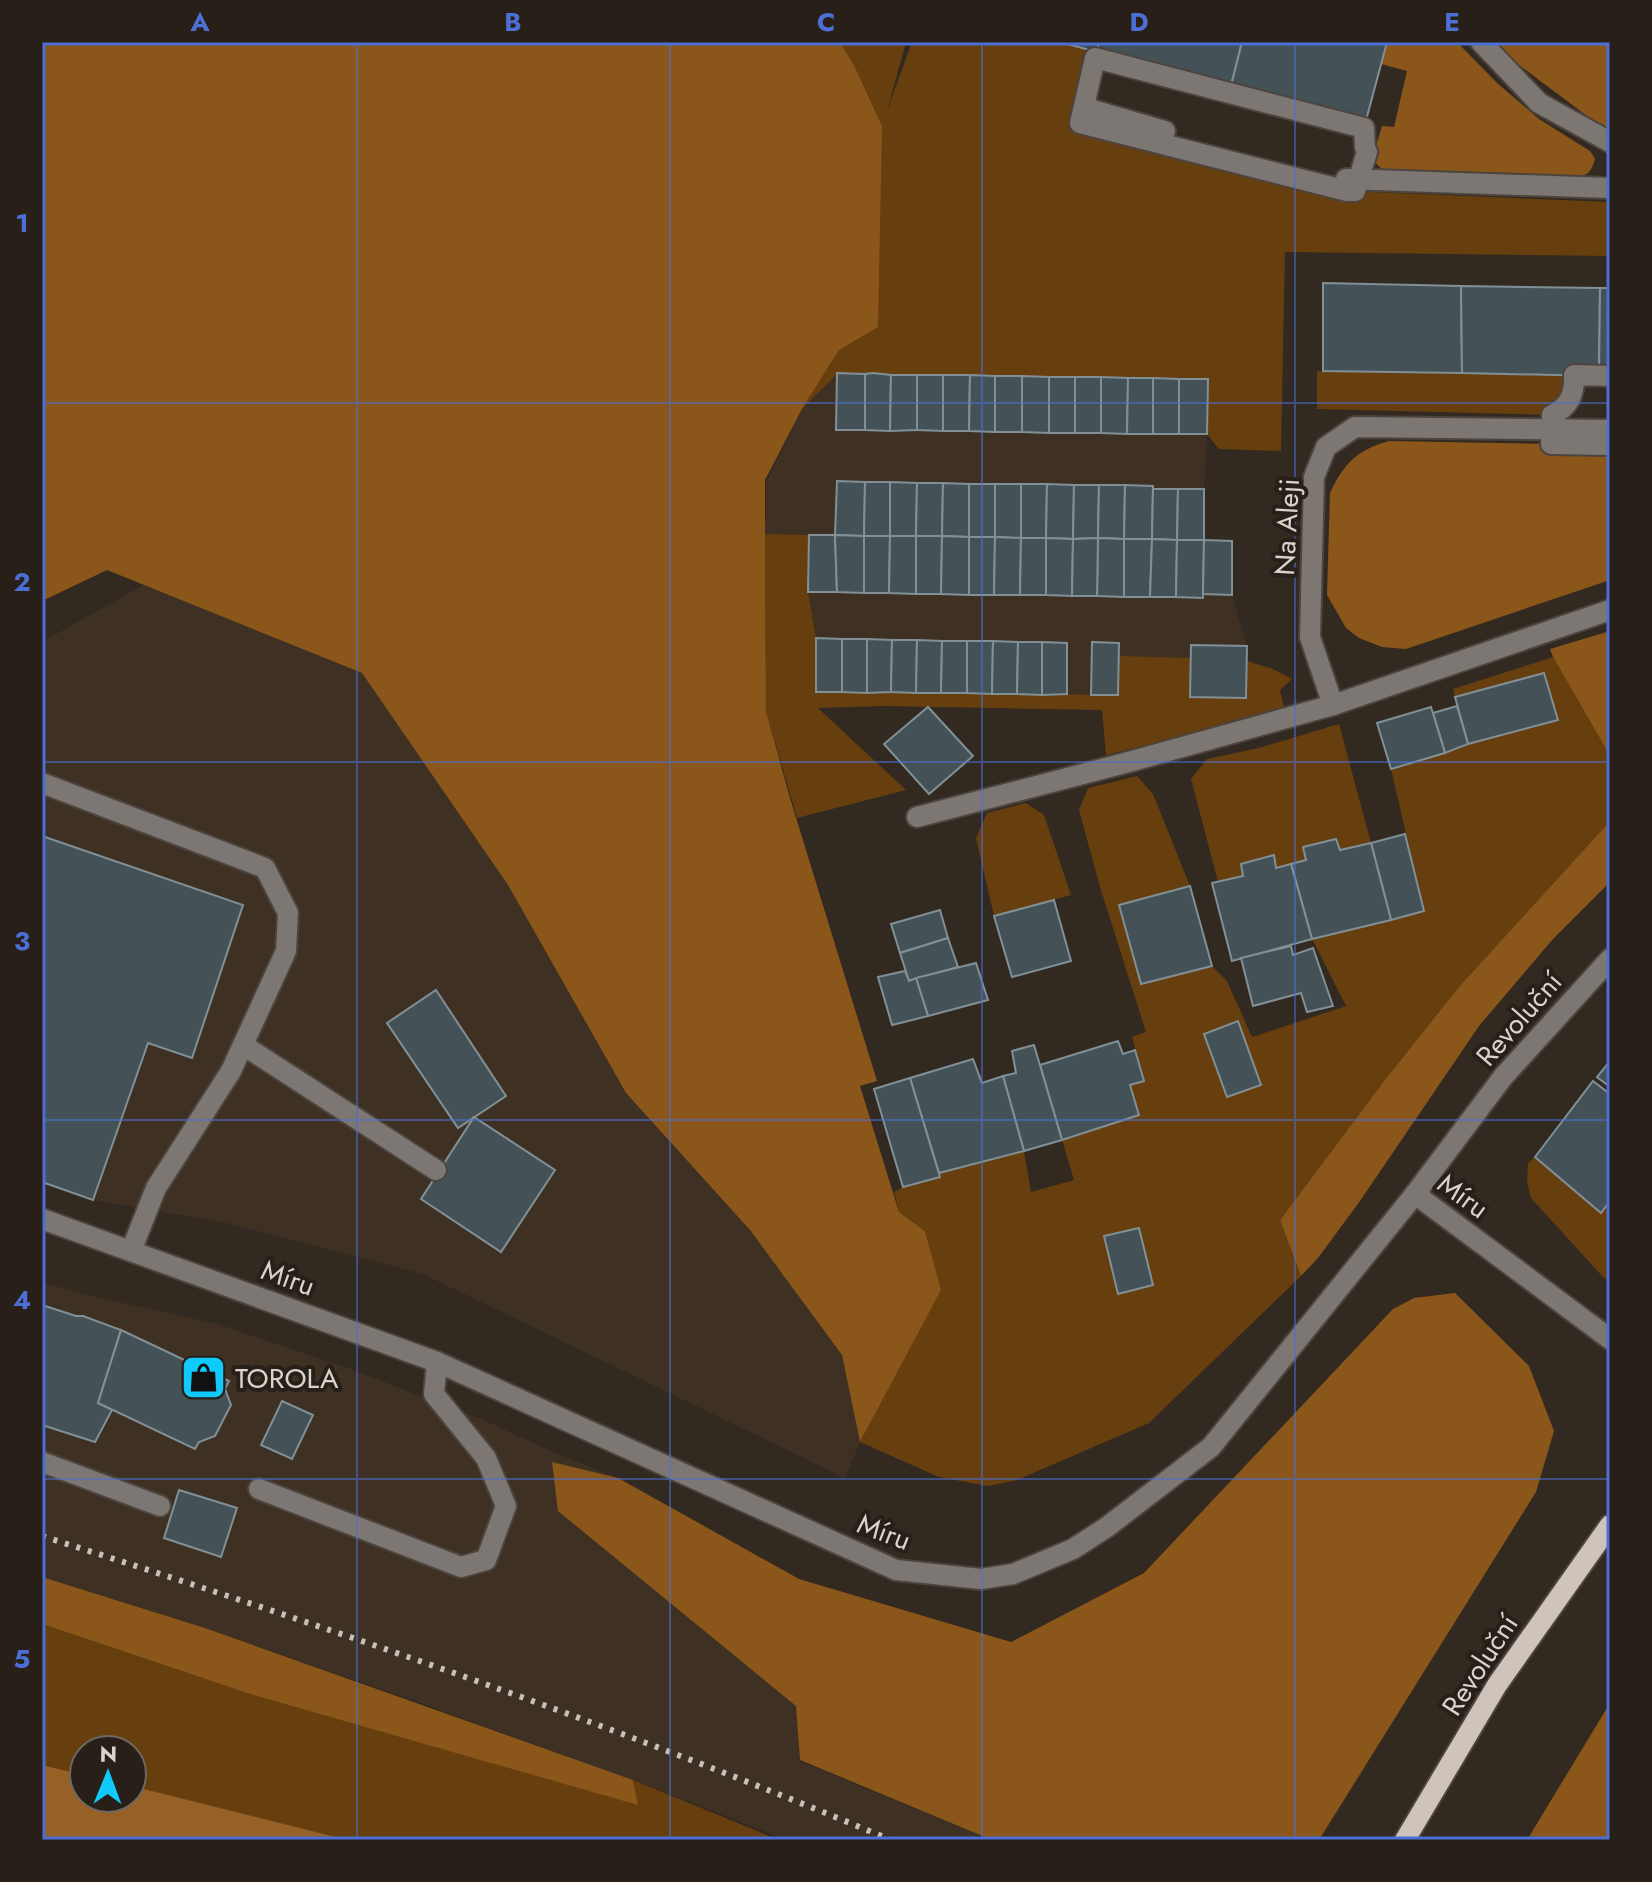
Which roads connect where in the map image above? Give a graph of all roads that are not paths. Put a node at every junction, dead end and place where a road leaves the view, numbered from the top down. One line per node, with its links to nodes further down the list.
1 (1481, 42): 3 (street)
2 (1093, 110): 4 (street)
3 (1610, 142)
4 (1359, 179): 4 (street); 5 (street)
5 (1610, 188)
6 (1610, 376): 7 (street)
7 (1551, 430): 8 (street, Na Aleji); 9 (street); 11 (street, Na Aleji)
8 (1610, 430)
9 (1610, 445)
10 (1610, 610): 11 (street)
11 (1333, 705): 13 (street)
12 (42, 783): 15 (street)
13 (917, 817)
14 (1610, 959): 17 (street, Revoluční)
15 (243, 1045): 16 (street); 19 (street)
16 (436, 1170)
17 (1415, 1194): 20 (street, Míru); 21 (street, Míru)
18 (42, 1219): 19 (street, Míru)
19 (131, 1251): 21 (street, Míru)
20 (1610, 1339)
21 (437, 1362): 23 (street)
22 (42, 1462): 24 (street)
23 (259, 1489)
24 (160, 1506)
25 (1610, 1525): 26 (main road, Revoluční)
26 (1405, 1840)

